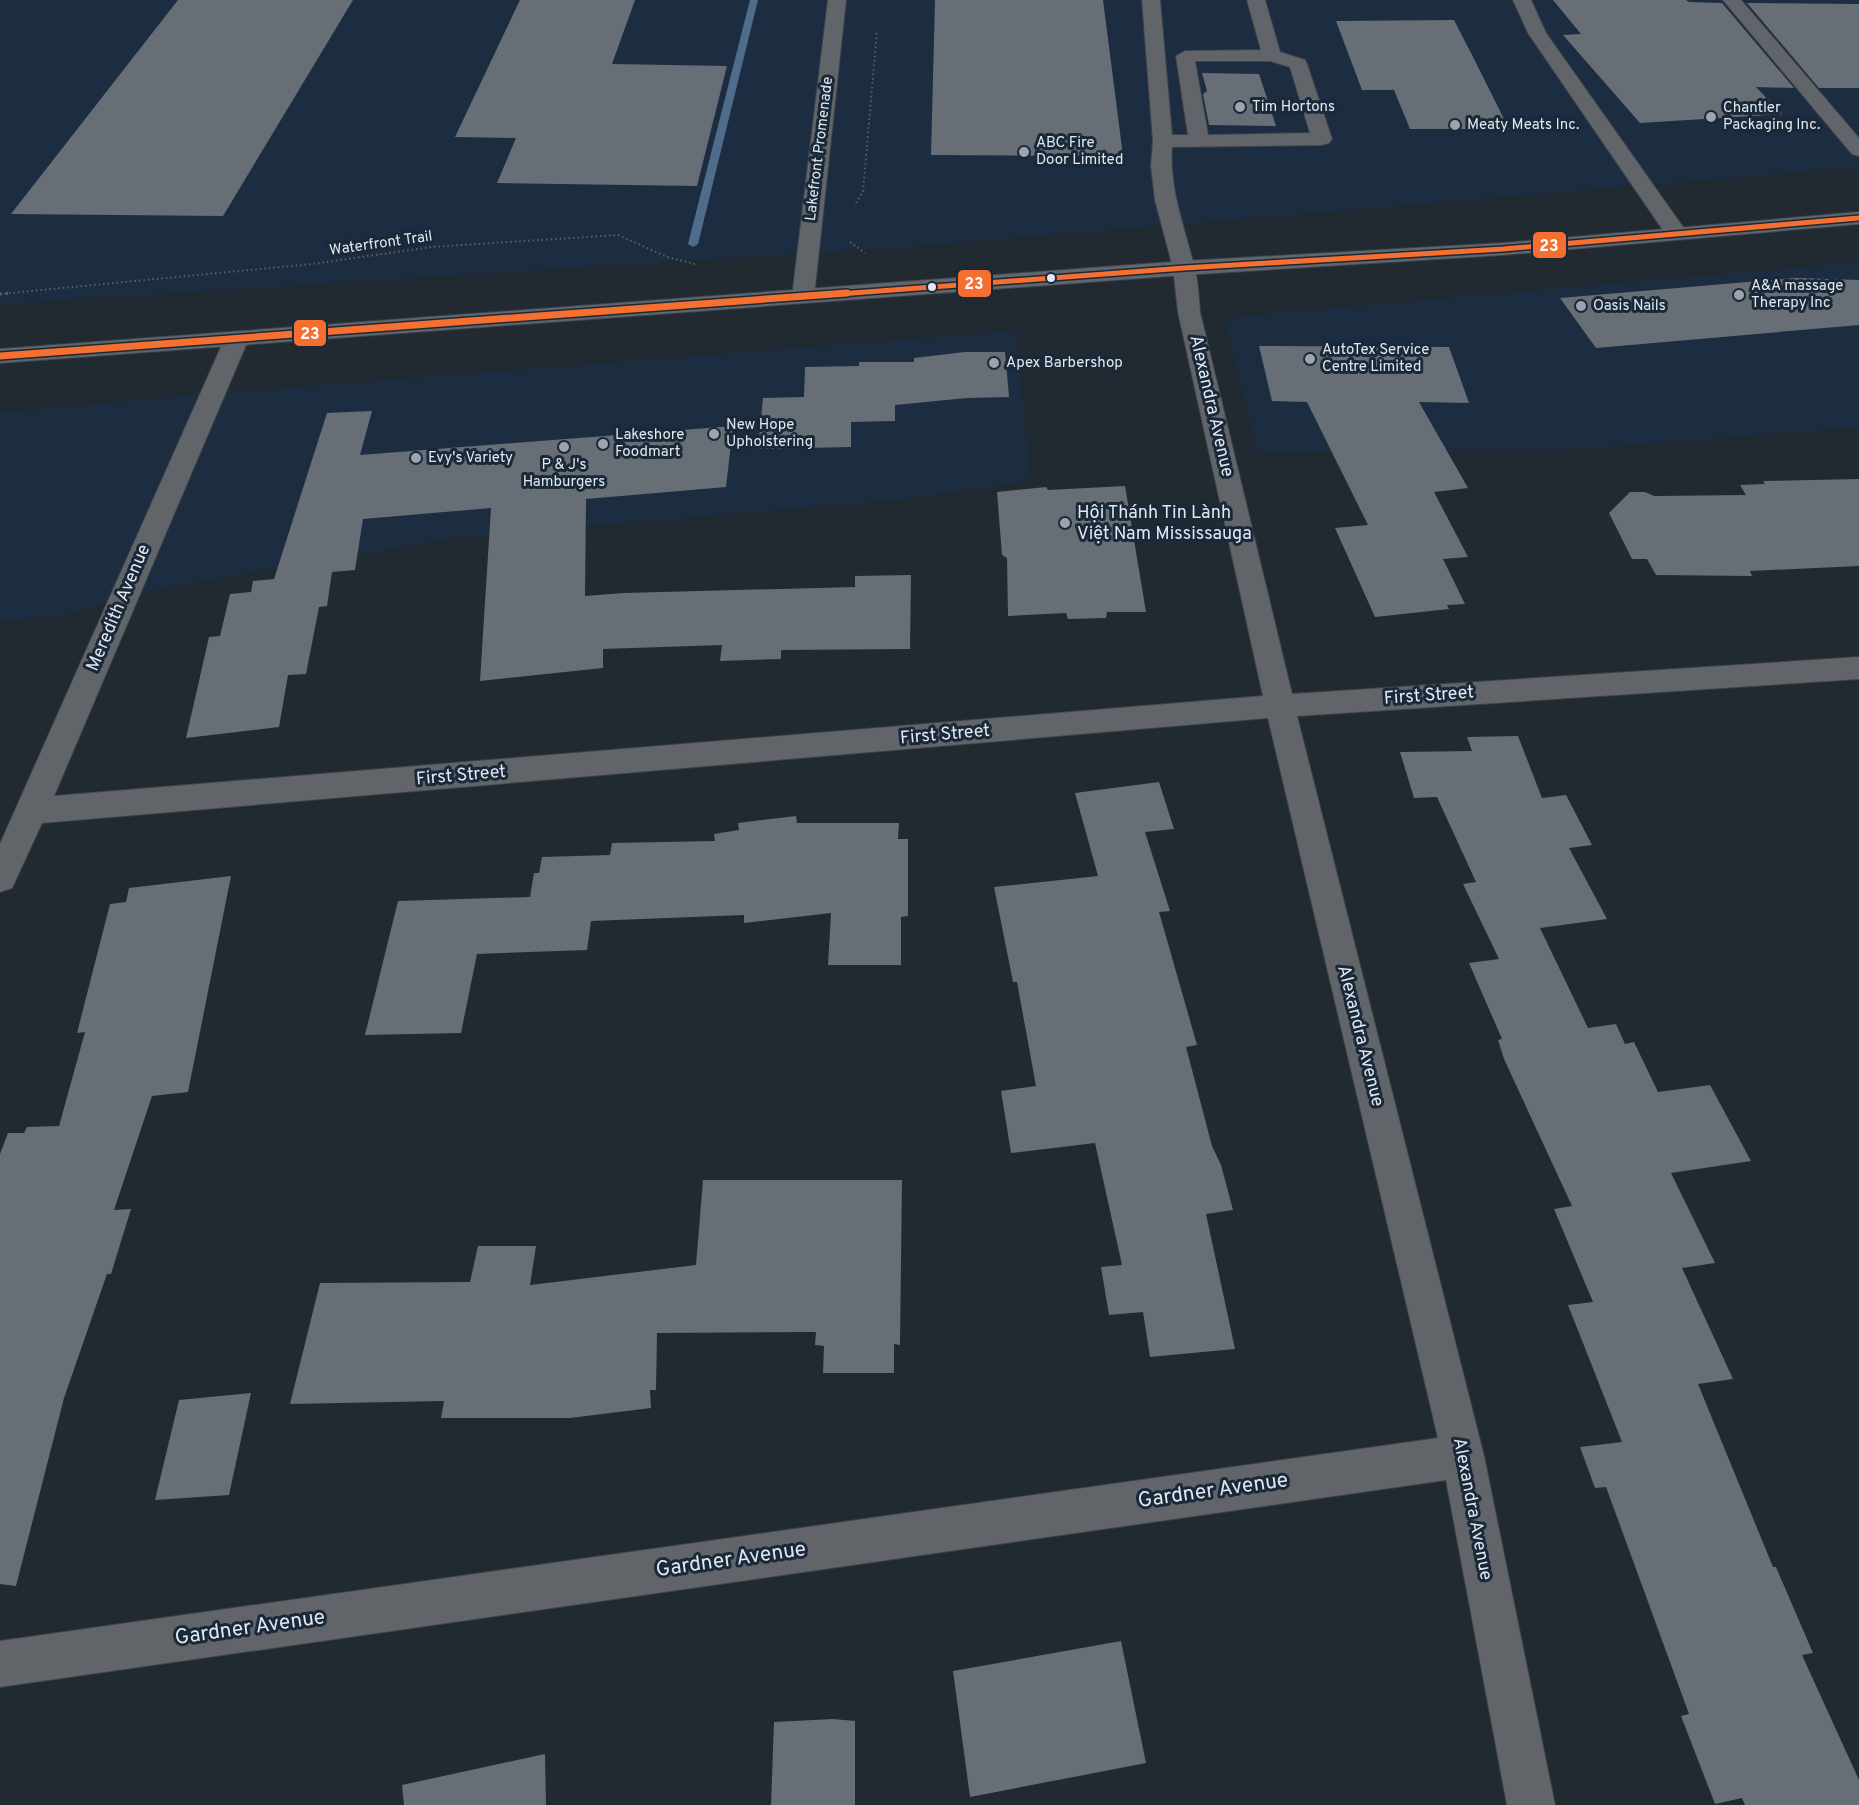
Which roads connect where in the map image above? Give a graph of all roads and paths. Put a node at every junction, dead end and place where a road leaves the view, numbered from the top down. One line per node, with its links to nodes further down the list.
1 (837, 0): 15 (street, Lakefront Promenade)
2 (1151, 0): 8 (street, Alexandra Avenue)
3 (1256, 0): 6 (street)
4 (1522, 0): 11 (street)
5 (1732, 0): 9 (street)
6 (1272, 55): 7 (street); 7 (street)
7 (1199, 140): 8 (street)
8 (1163, 141): 13 (street, Alexandra Avenue)
9 (1859, 150)
10 (1859, 218): 11 (main road)
11 (1677, 234): 13 (main road)
12 (702, 265): 14 (path, Waterfront Trail)
13 (1184, 268): 15 (main road); 19 (street, Alexandra Avenue)
14 (0, 294)
15 (803, 297): 16 (main road)
16 (237, 338): 17 (main road); 20 (street, Meredith Avenue)
17 (0, 356)
18 (1859, 668): 19 (street, First Street)
19 (1280, 706): 20 (street, First Street); 22 (street, Alexandra Avenue)
20 (32, 812): 21 (street, Meredith Avenue)
21 (0, 878)
22 (1463, 1456): 23 (street, Gardner Avenue); 24 (street, Alexandra Avenue)
23 (0, 1664)
24 (1531, 1805)

